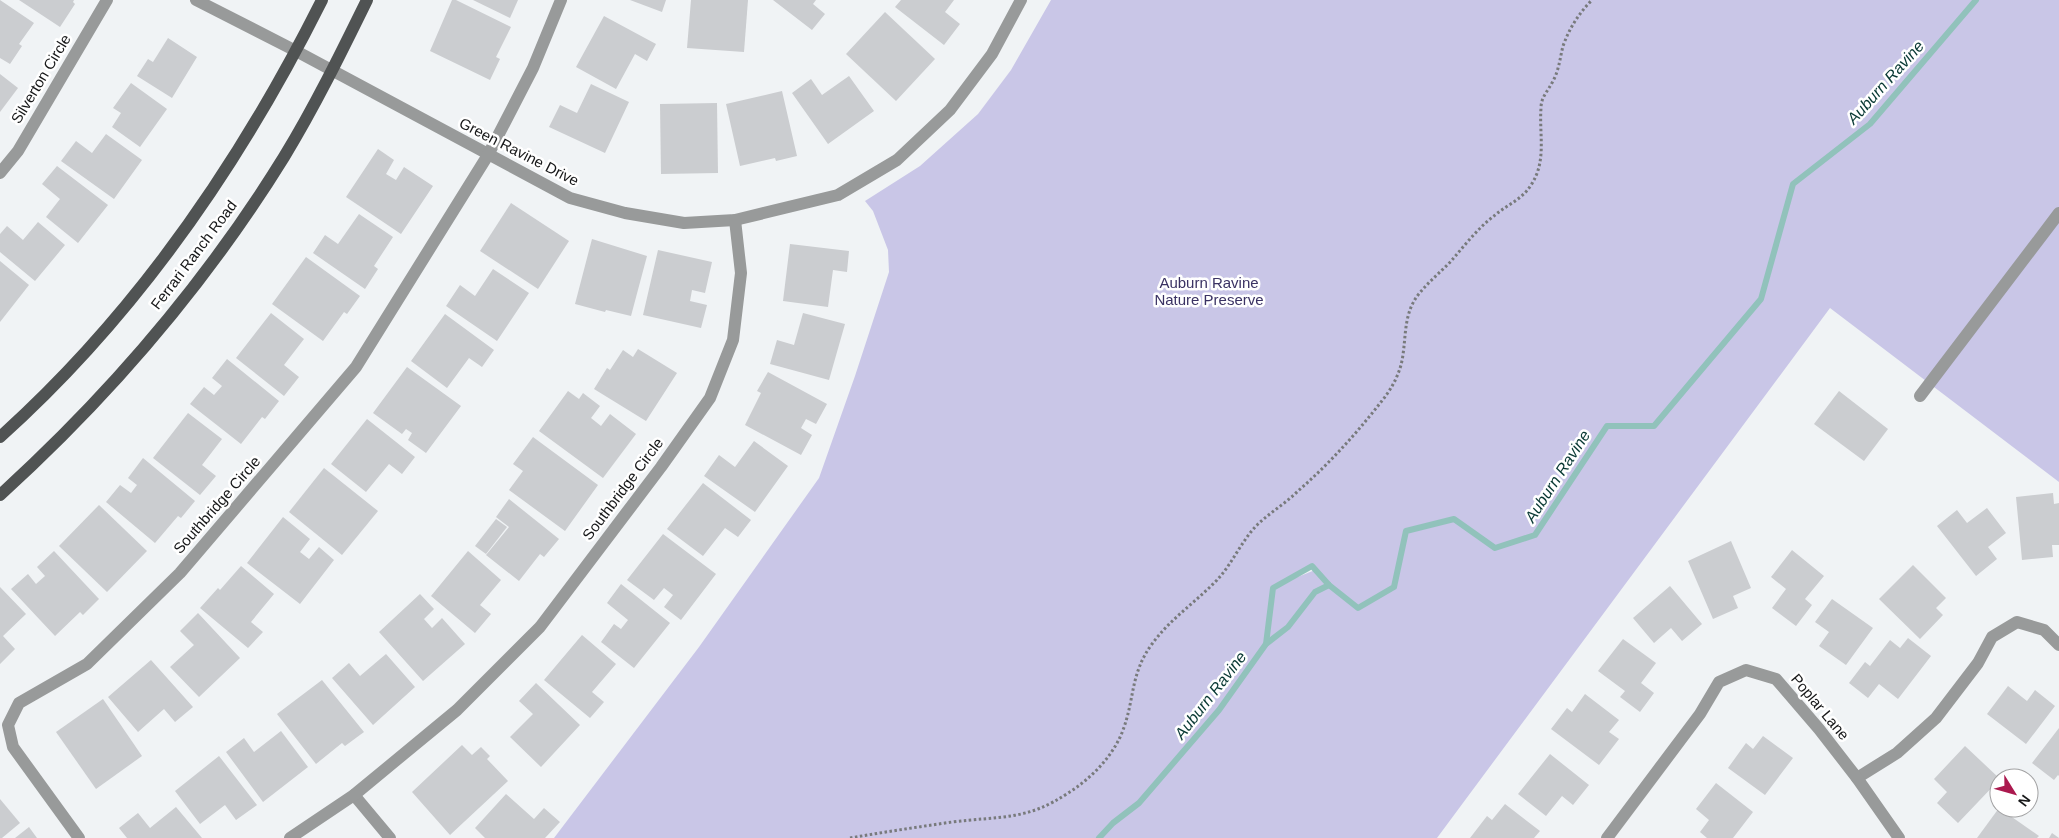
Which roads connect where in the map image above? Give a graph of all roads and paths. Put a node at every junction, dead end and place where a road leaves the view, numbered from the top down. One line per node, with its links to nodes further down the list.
1 (107, 0): 11 (street, Silverton Circle)
2 (196, 0): 8 (street, Green Ravine Drive)
3 (322, 0): 8 (main road, Ferrari Ranch Road)
4 (367, 0): 9 (main road, Ferrari Ranch Road)
5 (561, 0): 10 (street, Southbridge Circle)
6 (1020, 0): 13 (street, Green Ravine Drive)
7 (1592, 0): 23 (path)
8 (296, 51): 9 (street, Green Ravine Drive); 15 (main road, Ferrari Ranch Road)
9 (333, 71): 10 (street, Green Ravine Drive); 16 (main road, Ferrari Ranch Road)
10 (488, 155): 13 (street, Green Ravine Drive); 20 (street, Southbridge Circle)
11 (0, 173)
12 (2059, 213): 14 (street)
13 (735, 220): 19 (street, Southbridge Circle)
14 (1920, 396)
15 (0, 437)
16 (0, 495)
17 (2059, 645): 18 (street)
18 (1857, 778): 24 (street, Poplar Lane); 25 (street, Poplar Lane)
19 (354, 795): 21 (street, Southbridge Circle); 22 (street)
20 (79, 838)
21 (290, 838)
22 (390, 838)
23 (850, 838)
24 (1607, 838)
25 (1899, 838)

